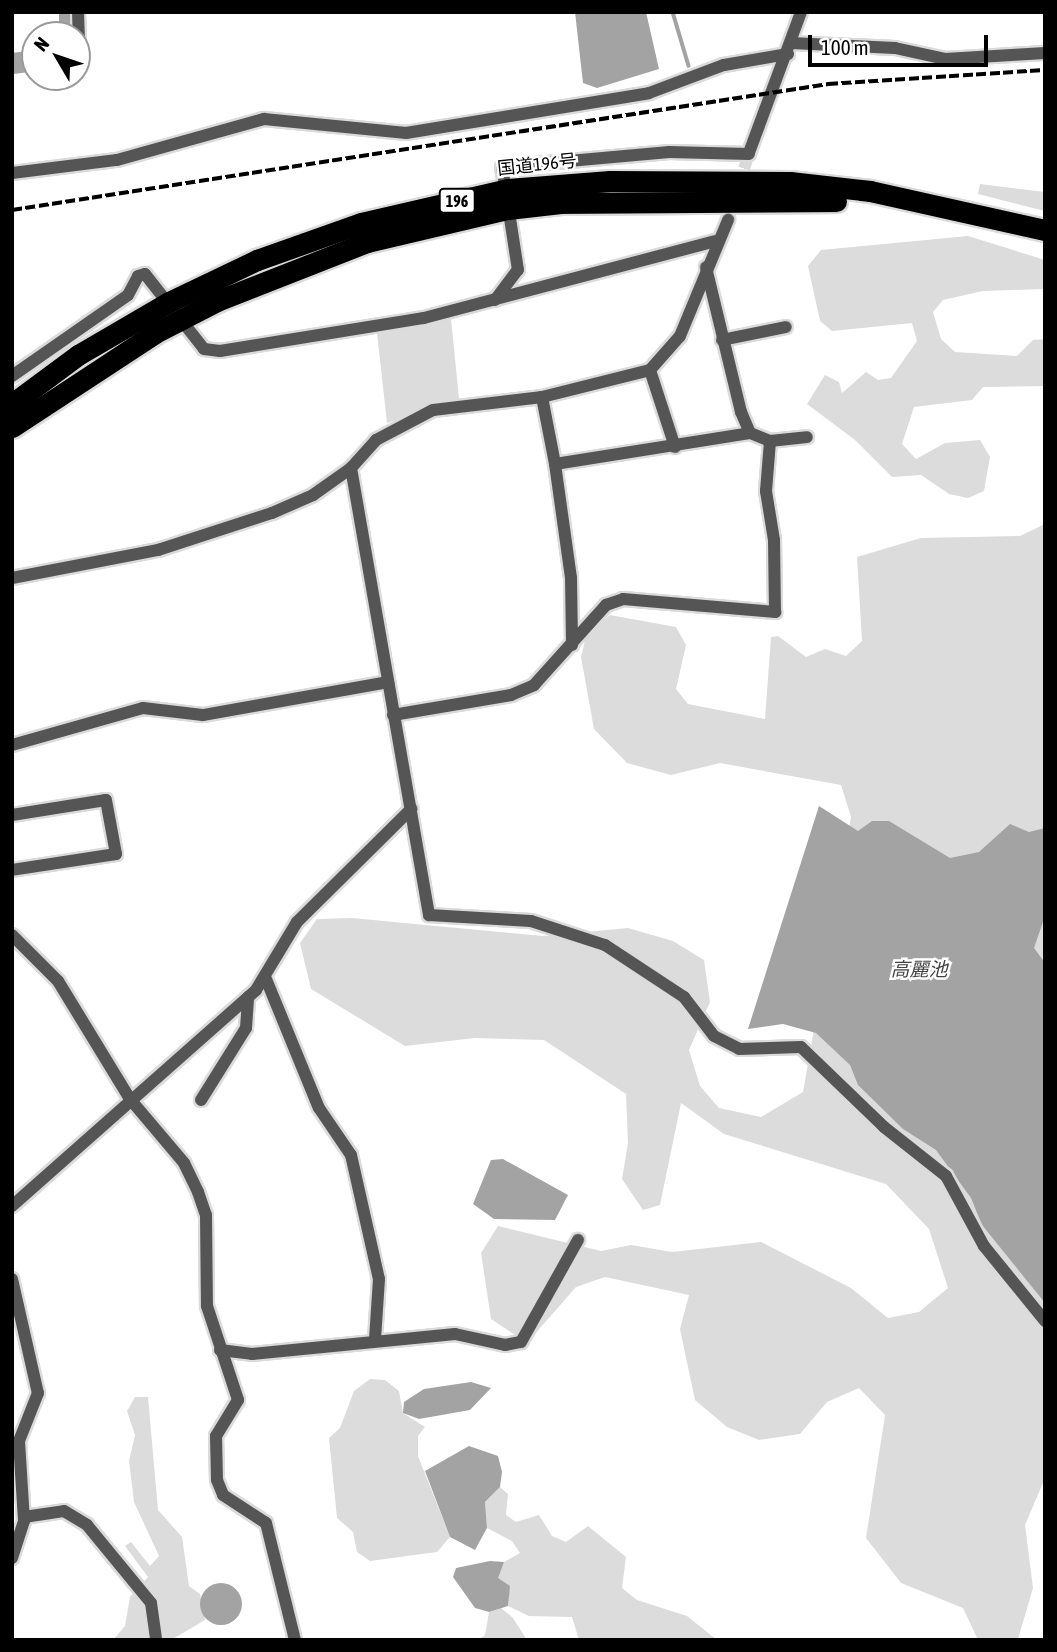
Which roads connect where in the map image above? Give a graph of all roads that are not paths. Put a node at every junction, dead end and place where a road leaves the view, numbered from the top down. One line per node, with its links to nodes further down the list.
1 (801, 12): 2 (street)
2 (790, 49): 3 (street); 4 (street); 5 (street)
3 (1045, 53)
4 (12, 173)
5 (504, 200): 7 (highway, 196); 10 (street); 11 (highway, 196)
6 (728, 220): 8 (street)
7 (1045, 230)
8 (715, 241): 9 (street); 10 (street)
9 (706, 267): 13 (street); 14 (street)
10 (495, 300): 11 (street)
11 (174, 311): 15 (street); 17 (highway, 196); 18 (highway, 196)
12 (786, 327): 13 (street)
13 (722, 340): 19 (street)
14 (650, 370): 16 (street); 22 (street)
15 (12, 376)
16 (542, 397): 23 (street); 24 (street)
17 (12, 404)
18 (12, 427)
19 (750, 433): 21 (street); 22 (street)
20 (807, 437): 21 (street)
21 (770, 441): 26 (street)
22 (675, 447): 23 (street)
23 (555, 464): 26 (street)
24 (352, 468): 25 (street); 27 (street)
25 (12, 579)
26 (572, 645): 28 (street)
27 (388, 682): 28 (street); 29 (street)
28 (393, 715): 30 (street)
29 (12, 745)
30 (411, 809): 34 (street); 41 (street)
31 (12, 815): 32 (street)
32 (12, 870)
33 (12, 934): 36 (street)
34 (266, 979): 35 (street); 42 (street)
35 (248, 997): 36 (street); 37 (street)
36 (130, 1099): 38 (street); 43 (street)
37 (201, 1100)
38 (12, 1206)
39 (578, 1240): 42 (street)
40 (12, 1279): 44 (street)
41 (1045, 1321)
42 (375, 1339): 43 (street)
43 (220, 1350): 47 (street)
44 (24, 1517): 45 (street); 46 (street)
45 (12, 1558)
46 (156, 1640)
47 (295, 1640)

